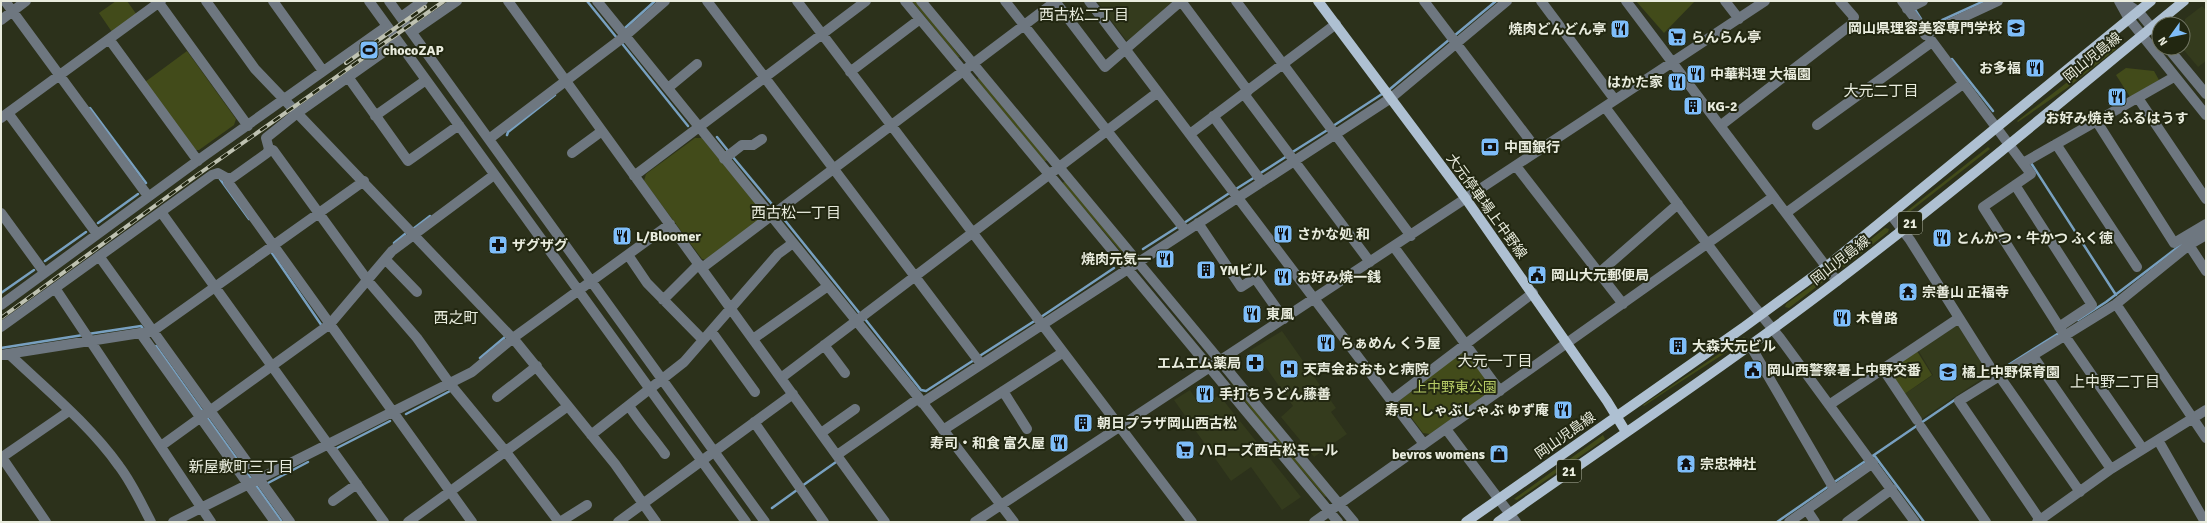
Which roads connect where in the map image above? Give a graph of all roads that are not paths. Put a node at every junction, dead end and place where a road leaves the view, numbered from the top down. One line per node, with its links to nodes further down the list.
1 (6, 1): 37 (street)
2 (26, 1): 37 (street)
3 (206, 1): 80 (street)
4 (273, 1): 64 (street)
5 (369, 1): 47 (street)
6 (423, 1): 40 (street)
7 (457, 1): 50 (street)
8 (508, 1): 72 (street)
9 (597, 1): 52 (street)
10 (665, 1): 52 (street)
11 (707, 1): 70 (street)
12 (797, 1): 51 (street)
13 (866, 1): 51 (street)
14 (905, 1): 41 (street)
15 (921, 1): 63 (street)
16 (1005, 1): 46 (street)
17 (1055, 1): 46 (street); 58 (street)
18 (1089, 1): 58 (street)
19 (1181, 1): 58 (street); 76 (street)
20 (1236, 1): 60 (street)
21 (1318, 1): 45 (main road, 大元停車場上中野線)
22 (1424, 1): 56 (street)
23 (1507, 1): 56 (street)
24 (1540, 1): 81 (street)
25 (1626, 1): 61 (street)
26 (1725, 1): 42 (street)
27 (1765, 1): 42 (street)
28 (1840, 1): 93 (street)
29 (1998, 1): 53 (street)
30 (2119, 1): 44 (street)
31 (2122, 1): 38 (street)
32 (2152, 1): 38 (main road, 岡山児島線 / 21)
33 (2184, 1): 39 (main road, 岡山児島線 / 21)
34 (160, 2): 55 (street); 91 (street)
35 (392, 2): 40 (street)
36 (1911, 5): 53 (street)
37 (13, 11): 43 (street); 67 (street)
38 (2139, 12): 44 (main road, 岡山児島線 / 21); 48 (street)
39 (2166, 16)
40 (401, 17): 50 (street)
41 (920, 19): 65 (street); 66 (street)
42 (1739, 19): 61 (street)
43 (1, 20)
44 (2129, 20): 54 (street); 95 (main road, 岡山児島線 / 21)
45 (1336, 24): 60 (street); 78 (main road, 大元停車場上中野線)
46 (1025, 25): 63 (street); 98 (street)
47 (387, 26): 57 (street); 64 (street)
48 (2151, 27)
49 (2151, 29): 54 (main road, 岡山児島線 / 21)
50 (412, 32): 100 (street)
51 (822, 34): 65 (street); 70 (street)
52 (621, 35): 72 (street); 74 (street)
53 (1930, 36): 73 (street); 90 (street)
54 (2142, 36): 69 (street); 102 (main road, 岡山児島線 / 21)
55 (109, 39): 67 (street); 109 (street)
56 (1453, 39): 78 (street); 105 (street)
57 (398, 42): 68 (street); 71 (street)
58 (1126, 49): 75 (street)
59 (2175, 56): 77 (street)
60 (1283, 62): 76 (street); 96 (street)
61 (1672, 62): 81 (street); 93 (street)
62 (697, 64): 74 (street)
63 (974, 64): 66 (street); 113 (street)
64 (323, 71): 80 (street)
65 (850, 72): 92 (street)
66 (964, 72): 92 (street); 116 (street)
67 (60, 75): 85 (street); 122 (street)
68 (348, 77): 83 (street); 86 (street)
69 (2174, 77): 79 (street); 84 (street)
70 (765, 78): 94 (street); 112 (street)
71 (426, 80): 86 (street); 89 (street)
72 (565, 81): 97 (street); 100 (street)
73 (1963, 84): 95 (street); 131 (street)
74 (668, 88): 94 (street)
75 (1158, 92): 98 (street); 99 (street)
76 (1246, 93): 87 (street); 108 (street)
77 (2206, 94)
78 (1391, 98): 96 (street); 124 (main road, 大元停車場上中野線)
79 (2138, 98): 88 (street); 125 (street)
80 (283, 100): 83 (street); 91 (street)
81 (1615, 100): 82 (street)
82 (1605, 107): 105 (street); 126 (street)
83 (296, 114): 104 (street); 119 (street)
84 (2206, 115)
85 (4, 116): 139 (street)
86 (375, 116): 89 (street)
87 (1214, 116): 99 (street); 118 (street)
88 (2097, 122): 103 (street); 135 (street)
89 (459, 125): 114 (street)
90 (1817, 125)
91 (248, 126): 109 (street)
92 (891, 126): 112 (street); 138 (street)
93 (1720, 126): 123 (street)
94 (699, 127): 107 (street); 115 (street)
95 (1997, 128): 102 (street); 132 (main road, 岡山児島線 / 21)
96 (1333, 130): 108 (street); 142 (street)
97 (602, 131): 106 (street); 115 (street)
98 (1108, 131): 113 (street); 136 (street)
99 (1190, 134): 121 (street)
100 (489, 139): 163 (street)
101 (762, 139): 107 (street)
102 (2009, 144): 110 (street); 137 (main road, 岡山児島線 / 21)
103 (2056, 144): 110 (street); 155 (street)
104 (269, 149): 117 (street); 129 (street)
105 (1538, 151): 111 (street)
106 (572, 153)
107 (728, 155): 130 (street)
108 (1291, 157): 118 (street); 152 (street)
109 (198, 160): 122 (street)
110 (2024, 163): 120 (street)
111 (1516, 166): 124 (street); 159 (street)
112 (834, 168): 130 (street); 160 (street)
113 (1060, 168): 116 (street); 151 (street)
114 (494, 175): 140 (street); 167 (street)
115 (634, 176): 134 (street)
116 (1049, 176): 138 (street); 156 (street)
117 (228, 178): 127 (street); 145 (street)
118 (1259, 178): 121 (street)
119 (364, 181): 129 (street); 140 (street)
120 (2015, 185): 185 (street); 185 (street)
121 (1235, 193): 133 (street); 171 (street)
122 (148, 196): 139 (street)
123 (1773, 197): 131 (street); 144 (street)
124 (1466, 199): 142 (street); 169 (main road, 大元停車場上中野線)
125 (2206, 199)
126 (1678, 204): 144 (street); 159 (street)
127 (161, 212): 149 (street); 165 (street)
128 (1, 213): 158 (street)
129 (318, 213): 145 (street); 161 (street)
130 (775, 213): 143 (street); 153 (street)
131 (1786, 213): 154 (street)
132 (1891, 215): 137 (street); 154 (main road, 岡山児島線 / 21)
133 (1198, 223): 136 (street); 179 (street)
134 (670, 224): 148 (street); 153 (street)
135 (2206, 224)
136 (1183, 227): 151 (street)
137 (1903, 229): 162 (main road, 岡山児島線 / 21); 178 (street)
138 (972, 233): 160 (street); 180 (street)
139 (97, 234): 158 (street)
140 (412, 235): 150 (street); 188 (street)
141 (2206, 235): 146 (street)
142 (1410, 236): 147 (street)
143 (793, 243): 164 (street); 175 (street)
144 (1708, 244): 172 (street); 176 (street)
145 (273, 245): 165 (street); 181 (street)
146 (2189, 245): 157 (street); 173 (street)
147 (1394, 247): 152 (street); 191 (street)
148 (628, 255): 163 (street); 170 (street)
149 (99, 256): 166 (street); 186 (street)
150 (386, 259): 161 (street); 168 (street)
151 (1137, 262): 156 (street); 199 (street)
152 (1370, 262): 171 (street)
153 (700, 266): 170 (street); 175 (street)
154 (1826, 267): 162 (street); 176 (main road, 岡山児島線 / 21)
155 (2137, 267)
156 (1126, 269): 180 (street); 202 (street)
157 (2206, 271)
158 (44, 272): 174 (street)
159 (1599, 273): 172 (street)
160 (916, 276): 177 (street); 198 (street)
161 (368, 281): 181 (street); 208 (street)
162 (1837, 281): 183 (main road, 岡山児島線 / 21)
163 (590, 282): 167 (street); 207 (street)
164 (828, 286): 177 (street); 189 (street)
165 (215, 287): 186 (street); 200 (street)
166 (56, 288): 182 (street); 187 (street)
167 (578, 290): 188 (street); 209 (street)
168 (417, 292)
169 (1533, 293): 191 (street); 192 (main road, 大元停車場上中野線)
170 (663, 300): 190 (street)
171 (1314, 300): 179 (street); 216 (street)
172 (1623, 304): 192 (street)
173 (2116, 304): 185 (street); 226 (street)
174 (1, 305)
175 (730, 308): 184 (street); 189 (street)
176 (1761, 314): 183 (street); 225 (main road, 岡山児島線 / 21)
177 (860, 318): 193 (street); 215 (street)
178 (1959, 318): 203 (street); 205 (street)
179 (1284, 319): 199 (street)
180 (1038, 321): 195 (street); 198 (street)
181 (330, 324): 200 (street); 223 (street)
182 (1, 327)
183 (1772, 328): 194 (main road, 岡山児島線 / 21); 217 (street)
184 (711, 331): 190 (street); 212 (street)
185 (2062, 331): 197 (street); 240 (street)
186 (147, 332): 187 (street); 224 (street)
187 (88, 336): 196 (street); 239 (street)
188 (512, 338): 201 (street); 208 (street)
189 (753, 339): 206 (street)
190 (703, 340): 207 (street)
191 (1468, 344): 211 (street); 216 (street)
192 (1567, 344): 211 (street); 225 (main road, 大元停車場上中野線)
193 (824, 345): 204 (street); 206 (street)
194 (1750, 345): 232 (main road, 岡山児島線 / 21); 251 (street)
195 (1062, 353): 210 (street); 228 (street)
196 (5, 355): 222 (street)
197 (2033, 356): 205 (street); 248 (street)
198 (978, 360): 215 (street)
199 (1219, 362): 202 (street); 260 (street)
200 (272, 366): 224 (street); 238 (street)
201 (537, 366): 214 (street); 218 (street)
202 (1209, 368): 228 (street); 263 (street)
203 (1883, 369): 217 (street); 294 (street)
204 (845, 373)
205 (1997, 374): 254 (street); 265 (street)
206 (781, 378): 213 (street)
207 (662, 380): 209 (street); 242 (street)
208 (450, 384): 223 (street); 241 (street)
209 (650, 389): 219 (street); 247 (street)
210 (1003, 391): 229 (street); 231 (street)
211 (1500, 391): 230 (street)
212 (755, 392)
213 (793, 394): 227 (street); 233 (street)
214 (497, 397)
215 (920, 400): 231 (street); 244 (street)
216 (1392, 400): 237 (street)
217 (1829, 405): 246 (street)
218 (568, 406): 234 (street); 241 (street)
219 (628, 406): 234 (street); 243 (street)
220 (855, 409): 233 (street)
221 (2206, 410): 226 (street)
222 (69, 411): 245 (street); 267 (street)
223 (393, 412): 238 (street); 253 (street)
224 (205, 414): 239 (street); 249 (street)
225 (1616, 416): 232 (main road, 大元停車場上中野線); 255 (main road, 岡山児島線 / 21)
226 (2193, 418): 235 (street); 236 (street)
227 (754, 422): 242 (street); 280 (street)
228 (1119, 427): 259 (street); 284 (street)
229 (1027, 429)
230 (1446, 429): 237 (street); 255 (street)
231 (943, 430): 259 (street)
232 (1626, 432): 264 (main road, 岡山児島線 / 21)
233 (821, 433): 244 (street)
234 (591, 435): 257 (street)
235 (2206, 438)
236 (2158, 440): 240 (street); 295 (street)
237 (1424, 444): 260 (street)
238 (328, 445): 249 (street); 250 (street)
239 (161, 446): 261 (street)
240 (2143, 449): 248 (street)
241 (506, 452): 253 (street); 275 (street)
242 (714, 452): 247 (street); 279 (street)
243 (665, 454)
244 (837, 455): 281 (street)
245 (1, 457): 266 (street)
246 (1871, 460): 251 (street); 252 (street)
247 (702, 461): 257 (street); 278 (street)
248 (2112, 469): 254 (street)
249 (254, 482): 261 (street); 270 (street); 271 (street)
250 (357, 484): 256 (street); 272 (street)
251 (1832, 486): 262 (street)
252 (1892, 489): 292 (street); 293 (street)
253 (450, 492): 273 (street); 274 (street)
254 (2080, 492): 265 (street)
255 (1499, 499): 264 (street); 288 (main road, 岡山児島線 / 21)
256 (333, 501)
257 (643, 504): 276 (street); 277 (street)
258 (587, 505): 275 (street)
259 (1002, 505): 282 (street); 283 (street)
260 (1339, 505): 263 (street); 287 (street)
261 (202, 508): 268 (street); 269 (street)
262 (1807, 510): 290 (street); 291 (street)
263 (1329, 511): 285 (street); 286 (street)
264 (1513, 518): 289 (main road, 岡山児島線 / 21)
265 (2038, 521)
266 (46, 522)
267 (151, 522)
268 (173, 522)
269 (211, 522)
270 (275, 522)
271 (290, 522)
272 (384, 522)
273 (408, 522)
274 (472, 522)
275 (560, 522)
276 (618, 522)
277 (656, 522)
278 (746, 522)
279 (765, 522)
280 (824, 522)
281 (885, 522)
282 (975, 522)
283 (1014, 522)
284 (1192, 522)
285 (1314, 522)
286 (1338, 522)
287 (1354, 522)
288 (1466, 522)
289 (1498, 522)
290 (1789, 522)
291 (1815, 522)
292 (1847, 522)
293 (1915, 522)
294 (1986, 522)
295 (2205, 522)

